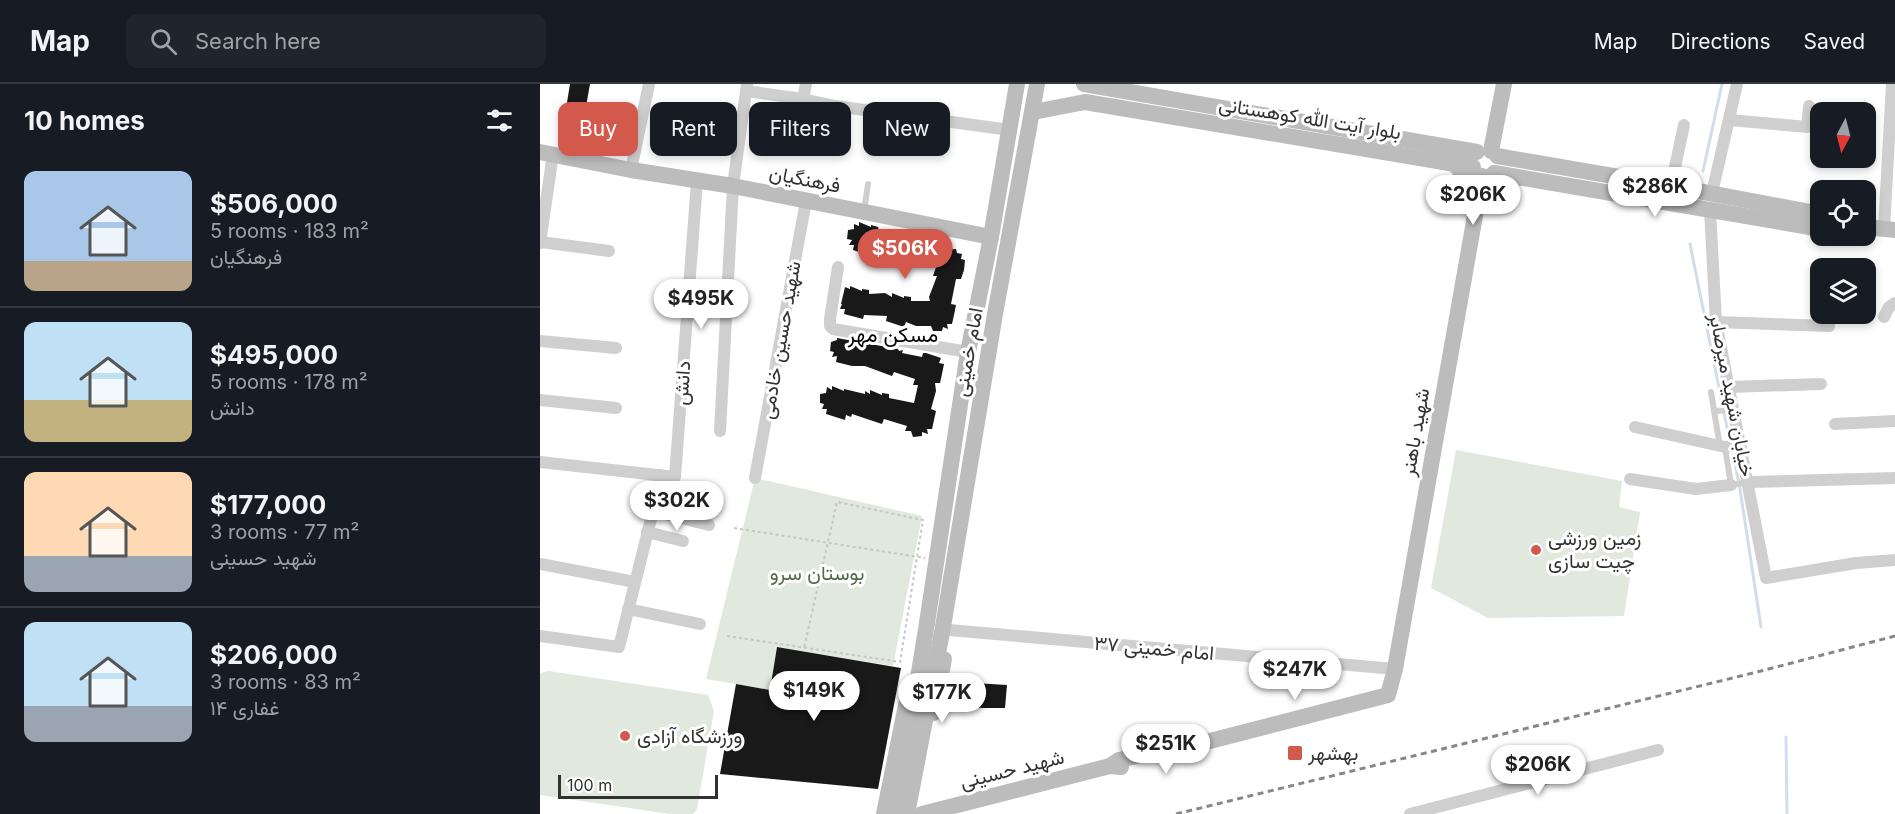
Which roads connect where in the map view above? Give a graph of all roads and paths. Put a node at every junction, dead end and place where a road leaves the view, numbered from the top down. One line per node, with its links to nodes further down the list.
1 (649, 84): 23 (street)
2 (806, 84): 10 (street)
3 (1017, 84): 18 (main road, امام خمینی)
4 (1037, 84): 14 (main road, امام خمینی)
5 (1504, 84): 17 (main road, شهید باهنر)
6 (1737, 84): 15 (street)
7 (1892, 84): 35 (street)
8 (747, 88): 10 (street); 26 (street)
9 (1086, 91): 14 (main road, بلوار آیت الله کوهستانی); 20 (main road, بلوار آیت الله کوهستانی); 21 (main road, بلوار آیت الله کوهستانی)
10 (803, 99): 11 (street)
11 (817, 102)
12 (1809, 106): 15 (street)
13 (851, 108): 18 (street)
14 (1033, 112): 42 (main road, امام خمینی)
15 (1730, 120): 28 (street)
16 (1684, 124): 27 (street)
17 (1496, 127): 20 (main road, شهید باهنر); 22 (main road)
18 (1010, 130): 36 (main road, امام خمینی)
19 (547, 153): 23 (main road, فرهنگیان); 37 (street)
20 (1486, 162): 21 (main road, بلوار آیت الله کوهستانی); 22 (main road, بلوار آیت الله کوهستانی); 30 (main road, شهید باهنر)
21 (1451, 163): 30 (main road)
22 (1522, 169): 27 (main road, بلوار آیت الله کوهستانی); 30 (main road); 31 (main road, بلوار آیت الله کوهستانی)
23 (632, 170): 24 (main road, فرهنگیان)
24 (697, 181): 26 (main road, فرهنگیان); 63 (street, دانش)
25 (868, 184): 32 (lane)
26 (733, 186): 29 (main road, فرهنگیان); 59 (street)
27 (1671, 186): 28 (main road, بلوار آیت الله کوهستانی)
28 (1712, 193): 33 (main road, بلوار آیت الله کوهستانی)
29 (806, 201): 32 (main road, فرهنگیان); 64 (street, شهید حسین خادمی)
30 (1476, 209): 86 (main road, شهید باهنر)
31 (1710, 210): 34 (main road, بلوار آیت الله کوهستانی); 44 (street, خیابان شهید میرصابر)
32 (864, 212): 36 (main road, فرهنگیان)
33 (1810, 212)
34 (1810, 228)
35 (1889, 229)
36 (991, 237): 41 (main road, امام خمینی)
37 (540, 243): 38 (street)
38 (609, 251)
39 (838, 267): 48 (street)
40 (1895, 303): 43 (street)
41 (976, 310): 42 (main road); 48 (main road, امام خمینی)
42 (995, 314): 81 (main road, امام خمینی)
43 (1884, 316)
44 (1716, 322): 45 (street); 50 (street, خیابان شهید میرصابر)
45 (1829, 327)
46 (540, 341): 47 (street)
47 (616, 348)
48 (968, 352): 76 (main road, امام خمینی)
49 (1821, 384): 50 (street)
50 (1729, 387): 54 (street, خیابان شهید میرصابر)
51 (1711, 392): 55 (lane)
52 (540, 400): 53 (street)
53 (616, 408)
54 (1734, 410): 55 (lane); 60 (street, خیابان شهید میرصابر)
55 (1714, 411): 61 (lane)
56 (1895, 421): 57 (street)
57 (1835, 424)
58 (1635, 427): 61 (street)
59 (720, 431)
60 (1741, 445): 61 (street); 67 (street, خیابان شهید میرصابر)
61 (1725, 447): 68 (lane)
62 (540, 462): 63 (street)
63 (660, 475): 69 (street)
64 (755, 478)
65 (1895, 478): 67 (street)
66 (1630, 479): 68 (street)
67 (1748, 482): 68 (lane); 77 (street, خیابان شهید میرصابر)
68 (1731, 485)
69 (653, 511): 70 (street); 72 (street)
70 (709, 525)
71 (734, 528): 74 (path)
72 (647, 532): 73 (street); 79 (street)
73 (683, 541)
74 (828, 542): 75 (path); 75 (path); 85 (path)
75 (917, 557): 76 (path); 85 (path)
76 (937, 560): 81 (main road, امام خمینی)
77 (1895, 560)
78 (540, 564): 79 (street)
79 (635, 582): 80 (street)
80 (628, 609): 82 (street); 83 (street)
81 (938, 622): 86 (street, امام خمینی ۳۷); 89 (main road); 90 (main road); 91 (main road, bridge); 93 (main road, bridge)
82 (700, 624)
83 (540, 636)
84 (727, 636): 85 (path)
85 (804, 648)
86 (1395, 669): 87 (main road, شهید باهنر)
87 (1388, 694): 91 (main road, شهید حسینی)
88 (1658, 750): 94 (street)
89 (894, 769): 90 (main road); 92 (main road)
90 (921, 775): 91 (main road)
91 (916, 813): 92 (main road, شهید حسینی)
92 (886, 814)
93 (896, 814)
94 (1410, 814)

